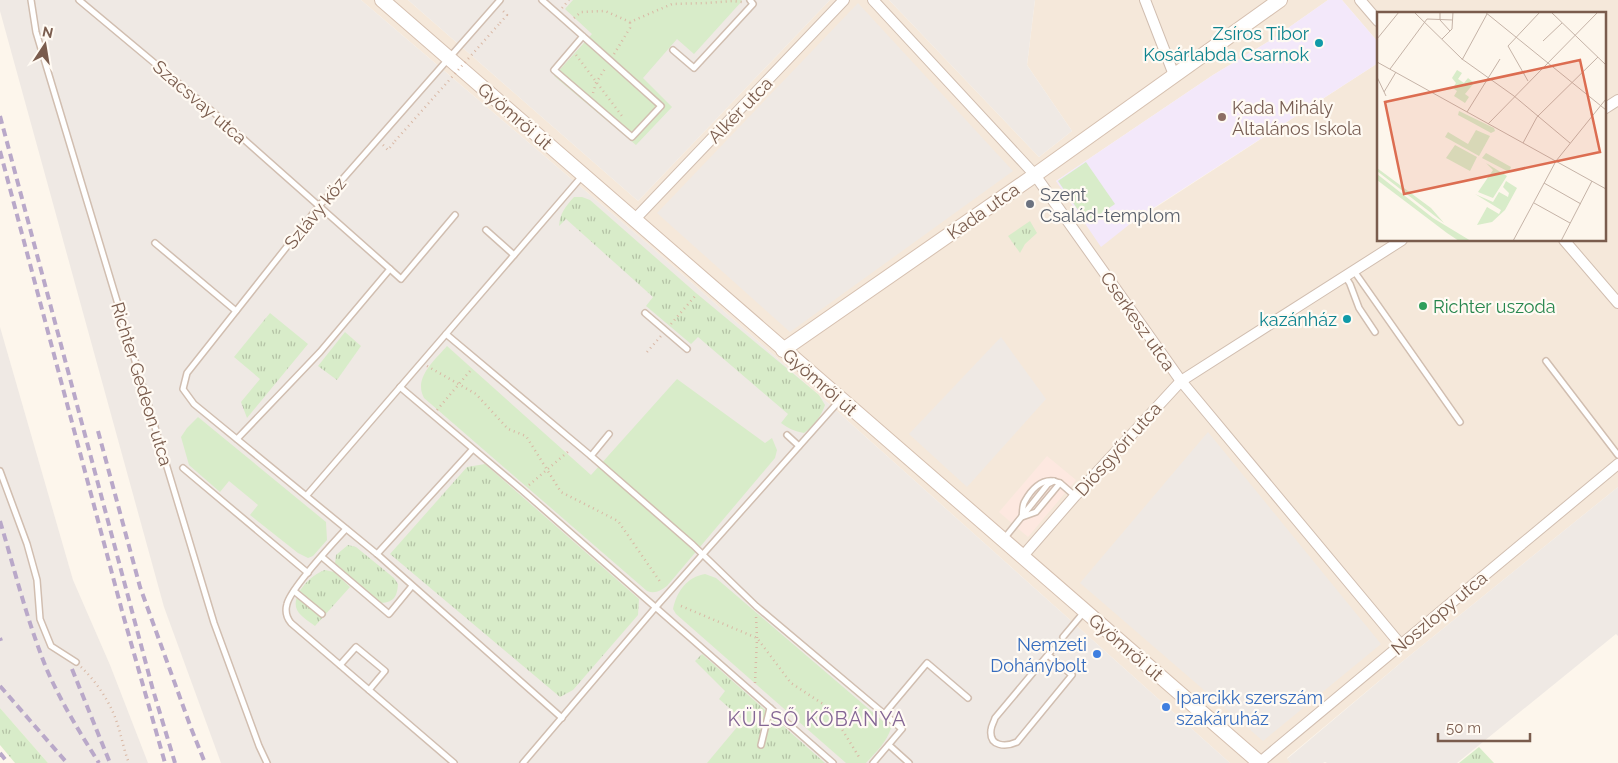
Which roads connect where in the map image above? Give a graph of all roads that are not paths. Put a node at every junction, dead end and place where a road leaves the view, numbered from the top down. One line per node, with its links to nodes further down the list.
1 (30, 0): 83 (lane, Richter Gedeon utca)
2 (79, 0): 21 (lane, Szacsvay utca)
3 (382, 0): 15 (street, Gyömrői út)
4 (500, 0): 15 (lane, Szlávy köz)
5 (542, 0): 13 (lane)
6 (844, 0): 23 (street, Alkér utca)
7 (873, 0): 20 (street, Cserkesz utca)
8 (1145, 0): 16 (street)
9 (1280, 0): 16 (street, Kada utca)
10 (1360, 0): 12 (street)
11 (753, 1): 14 (lane)
12 (1377, 20)
13 (583, 36): 13 (lane)
14 (673, 50)
15 (448, 57): 19 (street, Gyömrői út); 21 (lane, Szlávy köz)
16 (1174, 75): 20 (street, Kada utca)
17 (1618, 100): 18 (street)
18 (1606, 108)
19 (584, 175): 23 (street, Gyömrői út); 28 (lane)
20 (1035, 176): 38 (street, Kada utca); 40 (street, Cserkesz utca)
21 (319, 206): 29 (lane, Szacsvay utca); 33 (lane, Szlávy köz)
22 (455, 215): 29 (lane)
23 (635, 219): 38 (street, Gyömrői út)
24 (486, 230): 28 (lane)
25 (1400, 241): 30 (street, Diósgyőri utca)
26 (1565, 241): 32 (street)
27 (155, 243): 33 (lane)
28 (514, 255): 36 (lane)
29 (390, 269): 46 (lane)
30 (1354, 270): 31 (street, Diósgyőri utca); 43 (lane)
31 (1345, 276): 35 (lane); 40 (street, Diósgyőri utca)
32 (1618, 302)
33 (236, 311): 46 (lane, Szlávy köz)
34 (645, 313): 37 (lane)
35 (1375, 332)
36 (446, 334): 41 (lane); 50 (lane)
37 (687, 349)
38 (783, 350): 42 (street, Gyömrői út)
39 (1546, 362): 49 (lane)
40 (1181, 381): 56 (street, Diósgyőri utca); 71 (street, Cserkesz utca)
41 (400, 387): 48 (lane); 55 (lane)
42 (840, 399): 47 (lane); 59 (street, Gyömrői út)
43 (1460, 422)
44 (609, 434): 50 (lane)
45 (787, 435): 47 (lane)
46 (237, 439): 55 (lane)
47 (799, 446): 61 (lane)
48 (472, 450): 60 (lane); 67 (lane)
49 (1618, 455)
50 (591, 456): 61 (lane)
51 (1618, 464): 71 (street, Noszlopy utca)
52 (183, 468): 64 (lane)
53 (0, 471): 74 (lane)
54 (1057, 482): 56 (lane); 57 (lane); 57 (lane)
55 (307, 496): 58 (lane)
56 (1075, 496): 63 (street, Diósgyőri utca)
57 (1022, 517): 59 (lane)
58 (346, 528): 60 (lane); 62 (lane)
59 (1003, 540): 63 (street, Gyömrői út)
60 (377, 554): 65 (lane)
61 (703, 554): 67 (lane); 79 (lane)
62 (322, 557): 64 (lane); 65 (lane)
63 (1022, 557): 68 (street, Gyömrői út)
64 (308, 574): 66 (lane)
65 (412, 586): 80 (lane)
66 (294, 591): 69 (lane); 75 (lane)
67 (655, 608): 78 (lane); 80 (lane)
68 (1084, 611): 70 (lane); 89 (street, Gyömrői út)
69 (322, 614)
70 (1062, 637)
71 (1401, 645): 89 (street, Noszlopy utca)
72 (1052, 650): 73 (lane)
73 (1048, 655): 73 (lane)
74 (76, 662)
75 (340, 665): 76 (lane); 76 (lane)
76 (369, 690): 84 (lane)
77 (968, 698): 79 (lane)
78 (770, 708): 81 (lane); 86 (lane)
79 (885, 714): 82 (lane)
80 (562, 718): 85 (lane)
81 (761, 745)
82 (889, 745): 87 (lane); 88 (lane)
83 (267, 763)
84 (454, 763)
85 (523, 763)
86 (833, 763)
87 (873, 763)
88 (909, 763)
89 (1259, 763)

